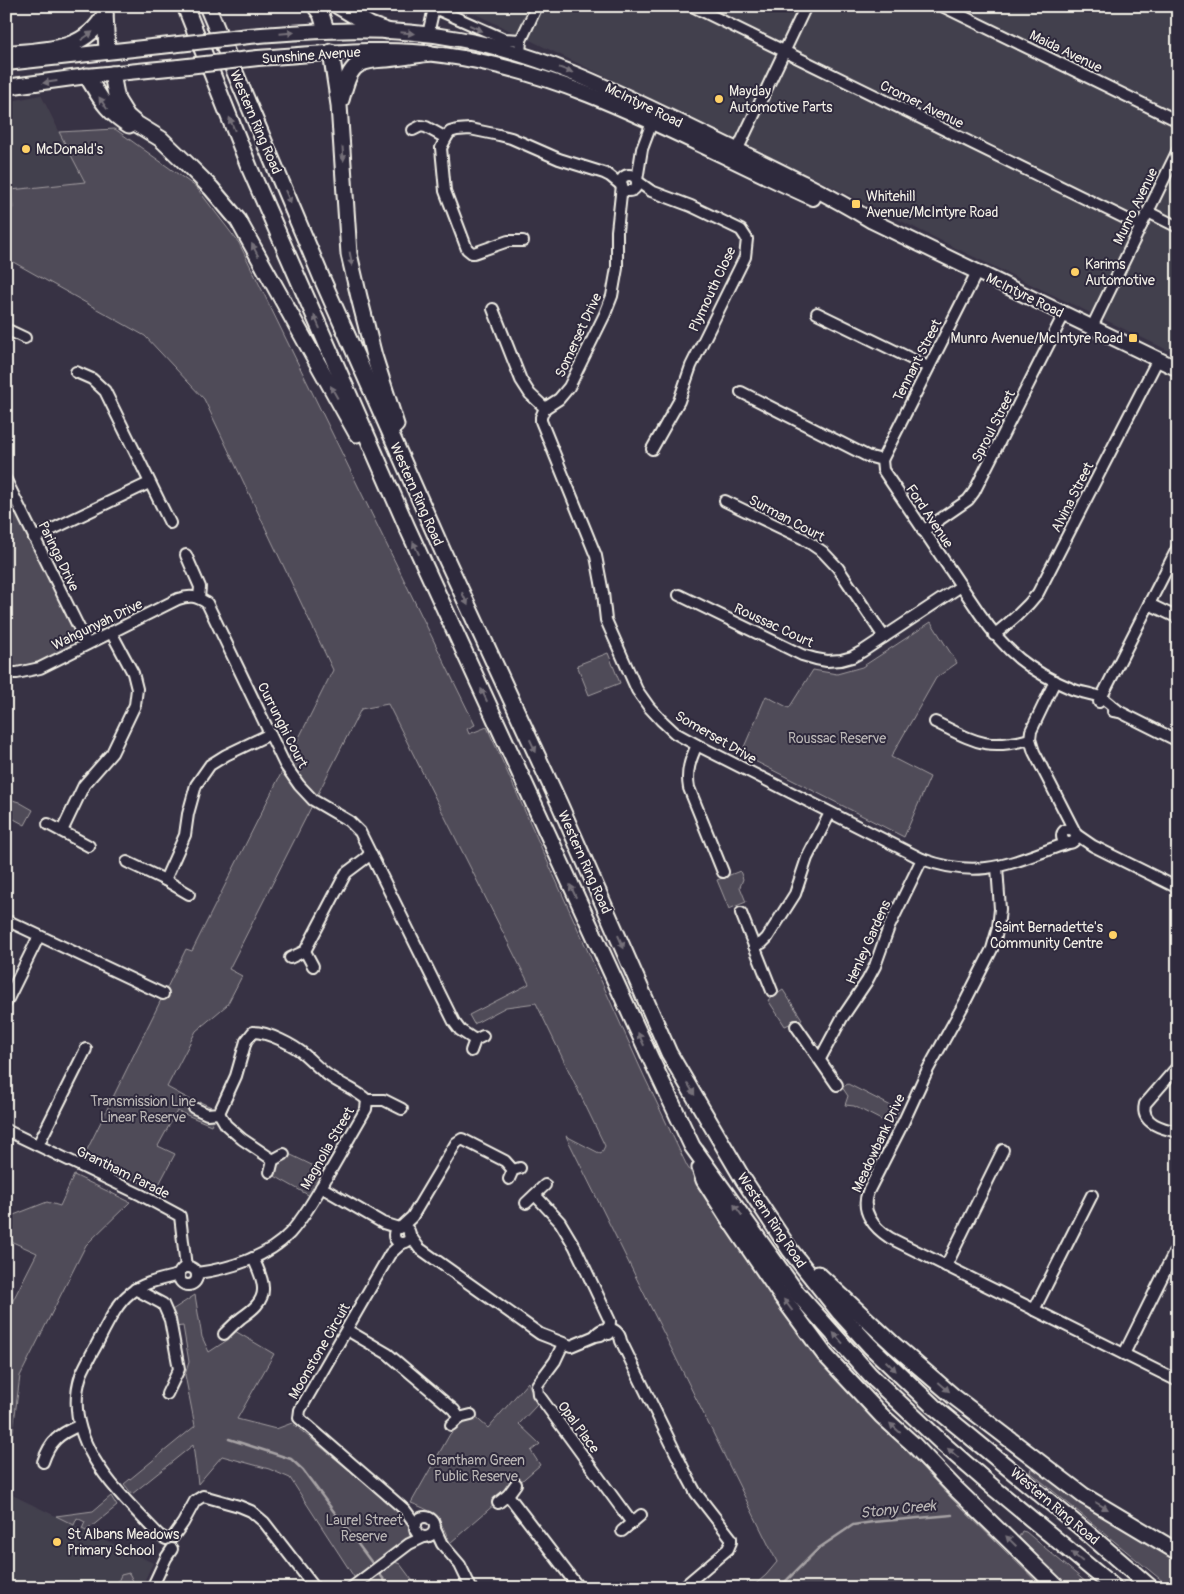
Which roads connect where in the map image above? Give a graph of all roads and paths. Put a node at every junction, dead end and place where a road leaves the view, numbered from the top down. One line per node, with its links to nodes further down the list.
1 (184, 6): 58 (highway, Western Ring Road, one-way to 1)
2 (207, 6): 62 (highway, Western Ring Road, one-way to 62)
3 (315, 6): 11 (highway)
4 (338, 6): 12 (highway)
5 (537, 6): 14 (street)
6 (692, 6): 17 (street, Cromer Avenue)
7 (806, 6): 17 (street)
8 (942, 6): 28 (street, Maida Avenue)
9 (432, 7): 13 (street, McIntyre Road); 14 (street, McIntyre Road, one-way to 14)
10 (105, 10): 15 (highway); 19 (highway, one-way to 10)
11 (326, 30): 12 (main road, Sunshine Avenue); 15 (main road, Sunshine Avenue, one-way to 11, bridge); 16 (main road)
12 (386, 31): 13 (main road, Sunshine Avenue, one-way to 13)
13 (428, 34): 14 (main road, McIntyre Road); 21 (main road)
14 (520, 47): 22 (main road); 27 (main road, McIntyre Road, one-way to 27)
15 (107, 52): 20 (main road, Sunshine Avenue); 23 (main road)
16 (332, 52): 18 (main road, Sunshine Avenue); 23 (main road, Sunshine Avenue, bridge); 26 (highway)
17 (784, 52): 32 (street); 36 (street, Cromer Avenue)
18 (430, 53): 21 (main road, Sunshine Avenue); 26 (highway)
19 (6, 54)
20 (6, 63)
21 (497, 65): 22 (main road, McIntyre Road)
22 (515, 69): 27 (main road, McIntyre Road)
23 (112, 74): 24 (main road, Sunshine Avenue); 33 (highway)
24 (87, 76): 25 (main road, Sunshine Avenue, one-way to 25); 33 (highway, one-way to 24)
25 (6, 87)
26 (339, 105): 62 (highway, one-way to 62)
27 (654, 116): 32 (main road, McIntyre Road); 34 (street, Somerset Drive)
28 (1178, 120)
29 (413, 130): 30 (street)
30 (446, 138): 34 (street); 38 (street)
31 (1178, 150): 35 (street, Munro Avenue)
32 (735, 155): 39 (main road, McIntyre Road)
33 (185, 162): 58 (highway, one-way to 33)
34 (629, 183): 51 (street, Somerset Drive); 52 (street, Plymouth Close)
35 (1148, 212): 36 (street, Munro Avenue); 37 (street)
36 (1141, 226): 43 (street, Munro Avenue)
37 (1178, 227)
38 (523, 240)
39 (977, 272): 42 (main road, McIntyre Road); 47 (street, Tennant Street)
40 (493, 308): 51 (street)
41 (817, 313): 47 (street)
42 (1064, 314): 43 (main road, McIntyre Road); 59 (street, Sproul Street)
43 (1092, 327): 46 (main road, McIntyre Road)
44 (6, 329): 45 (street)
45 (26, 338)
46 (1158, 359): 48 (main road, McIntyre Road); 70 (street, Alvina Street)
47 (928, 368): 53 (street, Tennant Street)
48 (1178, 369)
49 (76, 372): 55 (street)
50 (740, 392): 53 (street)
51 (545, 408): 80 (street, Somerset Drive)
52 (652, 449)
53 (882, 460): 59 (street, Ford Avenue)
54 (6, 480): 60 (street, Paringa Drive)
55 (149, 483): 57 (street); 60 (street)
56 (725, 501): 71 (street, Surman Court)
57 (170, 523)
58 (407, 527): 117 (highway, Western Ring Road, one-way to 58)
59 (923, 530): 64 (street, Ford Avenue)
60 (34, 538): 72 (street, Paringa Drive)
61 (1178, 548): 67 (street)
62 (444, 554): 130 (highway, Western Ring Road, one-way to 130)
63 (186, 555): 66 (street, Currunghi Court)
64 (961, 586): 70 (street, Ford Avenue); 71 (street, Roussac Court)
65 (679, 595): 71 (street, Roussac Court)
66 (199, 598): 69 (street, Wahgunyah Drive); 77 (street, Currunghi Court)
67 (1149, 604): 68 (street); 75 (street)
68 (1178, 618)
69 (111, 632): 72 (street, Wahgunyah Drive); 83 (street)
70 (994, 635): 74 (street, Ford Avenue)
71 (884, 637)
72 (87, 644): 73 (street, Wahgunyah Drive)
73 (6, 673)
74 (1055, 681): 75 (street, Ford Avenue); 78 (street)
75 (1100, 700): 79 (street, Ford Avenue)
76 (935, 722): 78 (street)
77 (270, 734): 86 (street, Currunghi Court); 91 (street)
78 (1030, 739): 84 (street)
79 (1178, 740)
80 (697, 745): 81 (street, Somerset Drive); 90 (street)
81 (830, 813): 87 (street, Somerset Drive); 97 (street)
82 (48, 824): 83 (street)
83 (62, 831): 85 (street)
84 (1070, 836): 89 (street, Somerset Drive); 92 (street)
85 (89, 846)
86 (370, 853): 98 (street); 106 (street, Currunghi Court)
87 (922, 859): 89 (street, Somerset Drive); 107 (street, Henley Gardens)
88 (127, 862): 91 (street)
89 (997, 867): 132 (street, Meadowbank Drive)
90 (724, 872)
91 (165, 880): 93 (street)
92 (1178, 888)
93 (189, 894)
94 (741, 913): 97 (street)
95 (6, 920): 96 (street)
96 (39, 936): 102 (street); 103 (street)
97 (754, 946): 101 (street)
98 (305, 951): 99 (street); 100 (street)
99 (290, 958)
100 (313, 966)
101 (772, 991)
102 (163, 994)
103 (6, 1003)
104 (796, 1026): 107 (street)
105 (86, 1048): 116 (street)
106 (471, 1051)
107 (820, 1059): 109 (street)
108 (1178, 1066): 115 (street)
109 (837, 1085)
110 (367, 1100): 112 (street); 113 (street, Magnolia Street); 124 (street, Magnolia Street)
111 (194, 1108): 113 (street)
112 (402, 1109)
113 (219, 1113): 120 (street)
114 (6, 1130): 116 (street, Grantham Parade)
115 (1178, 1132)
116 (38, 1145): 133 (street, Grantham Parade)
117 (692, 1146): 170 (highway, one-way to 117); 171 (highway, Western Ring Road, one-way to 117)
118 (1003, 1150): 132 (street)
119 (284, 1154): 120 (street)
120 (273, 1160): 121 (street)
121 (270, 1172)
122 (514, 1172): 128 (street, Moonstone Circuit)
123 (545, 1185): 125 (street)
124 (321, 1187): 128 (street); 131 (street, Magnolia Street)
125 (535, 1195): 127 (street); 138 (street)
126 (1092, 1195): 136 (street)
127 (526, 1203)
128 (401, 1235): 137 (street, Moonstone Circuit); 140 (street)
129 (1178, 1245): 141 (street)
130 (790, 1250): 153 (highway, one-way to 153); 172 (highway, Western Ring Road, one-way to 172)
131 (253, 1258): 134 (street, Magnolia Street); 139 (street)
132 (946, 1266): 136 (street, Meadowbank Drive)
133 (183, 1271): 134 (street); 134 (street); 135 (street)
134 (197, 1273)
135 (135, 1289): 143 (street); 145 (street)
136 (1034, 1310): 141 (street, Meadowbank Drive)
137 (347, 1330): 144 (street); 150 (street, Moonstone Circuit)
138 (609, 1332): 140 (street); 169 (street)
139 (224, 1334)
140 (563, 1344): 154 (street, Opal Place)
141 (1124, 1354): 142 (street, Meadowbank Drive)
142 (1178, 1382)
143 (167, 1394)
144 (471, 1415)
145 (78, 1426): 146 (street); 161 (street)
146 (43, 1462)
147 (516, 1484): 148 (street)
148 (508, 1495): 149 (street); 168 (street)
149 (498, 1503)
150 (405, 1510): 152 (street, Moonstone Circuit); 155 (street, Moonstone Circuit)
151 (641, 1515): 154 (street)
152 (425, 1517): 155 (street); 156 (street)
153 (1120, 1517): 162 (highway); 163 (highway)
154 (632, 1522): 157 (street)
155 (416, 1527): 158 (street); 159 (street)
156 (435, 1529): 158 (street); 160 (street)
157 (622, 1531)
158 (426, 1537): 159 (street); 160 (street)
159 (409, 1544): 166 (street)
160 (442, 1544): 167 (street)
161 (168, 1546): 164 (street); 165 (street)
162 (1178, 1546)
163 (1178, 1552)
164 (152, 1588)
165 (315, 1588)
166 (351, 1588)
167 (471, 1588)
168 (578, 1588)
169 (682, 1588)
170 (1058, 1588)
171 (1115, 1588)
172 (1151, 1588)

